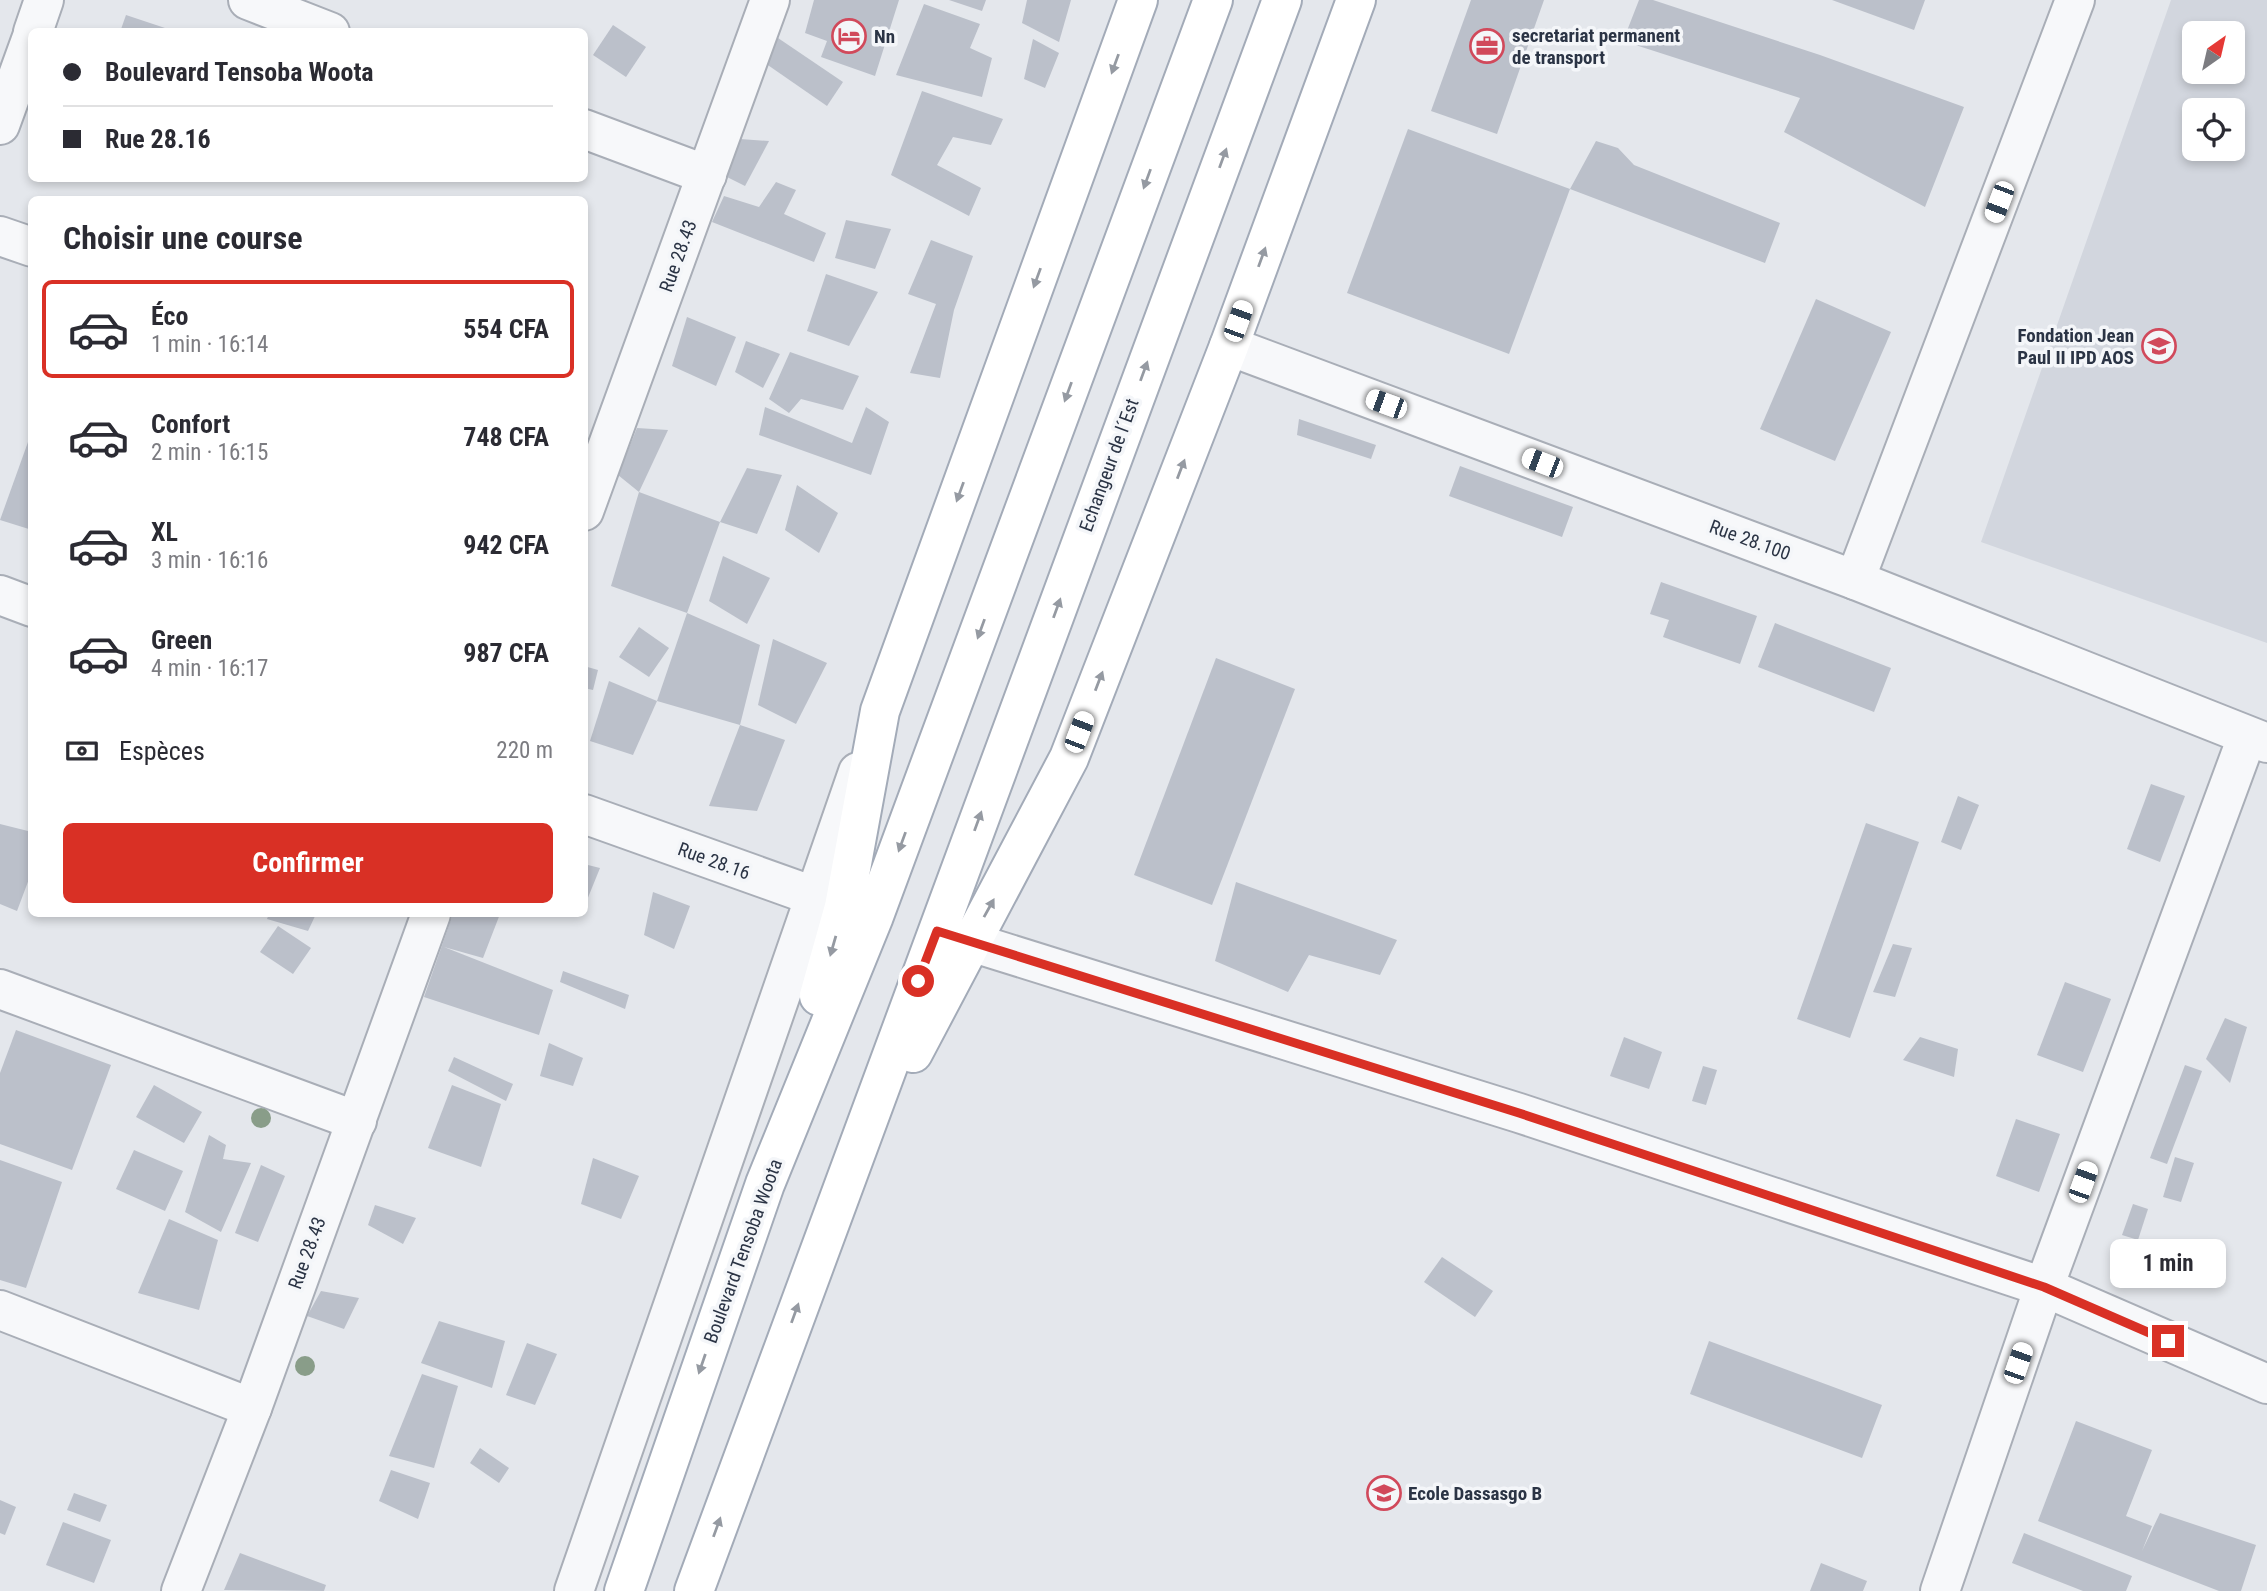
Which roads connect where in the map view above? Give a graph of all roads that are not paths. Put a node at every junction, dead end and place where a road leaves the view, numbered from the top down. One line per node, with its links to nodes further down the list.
1 (44, 0): 9 (street)
2 (247, 0): 10 (street)
3 (770, 0): 14 (street, Rue 28.43)
4 (1138, 0): 25 (main road, one-way to 25)
5 (1213, 0): 25 (main road, one-way to 25)
6 (1282, 0): 27 (main road, Echangeur de l´Est, one-way to 6)
7 (1356, 0): 17 (main road, one-way to 7)
8 (2075, 0): 20 (street)
9 (34, 28)
10 (320, 28)
11 (28, 48): 12 (street)
12 (0, 125)
13 (588, 130): 14 (street)
14 (707, 175): 18 (street, Rue 28.43)
15 (0, 236): 16 (street)
16 (28, 246)
17 (1229, 346): 20 (street, Rue 28.100); 27 (main road, one-way to 17)
18 (594, 455): 19 (street, Rue 28.43)
19 (588, 489)
20 (1855, 580): 23 (street, Rue 28.100)
21 (0, 595): 22 (street)
22 (28, 606)
23 (2257, 740): 30 (street)
24 (588, 815): 25 (street, Rue 28.16)
25 (844, 906): 35 (street); 36 (main road, Boulevard Tensoba Woota, one-way to 36)
26 (430, 917): 29 (street, Rue 28.43)
27 (954, 936): 30 (street); 37 (main road, one-way to 27)
28 (0, 989): 29 (street)
29 (357, 1121): 33 (street, Rue 28.43)
30 (2044, 1287): 32 (street); 38 (street)
31 (0, 1310): 33 (street)
32 (2267, 1384)
33 (252, 1408): 34 (street, Rue 28.43)
34 (181, 1591)
35 (574, 1591)
36 (624, 1591)
37 (694, 1591)
38 (1940, 1591)

